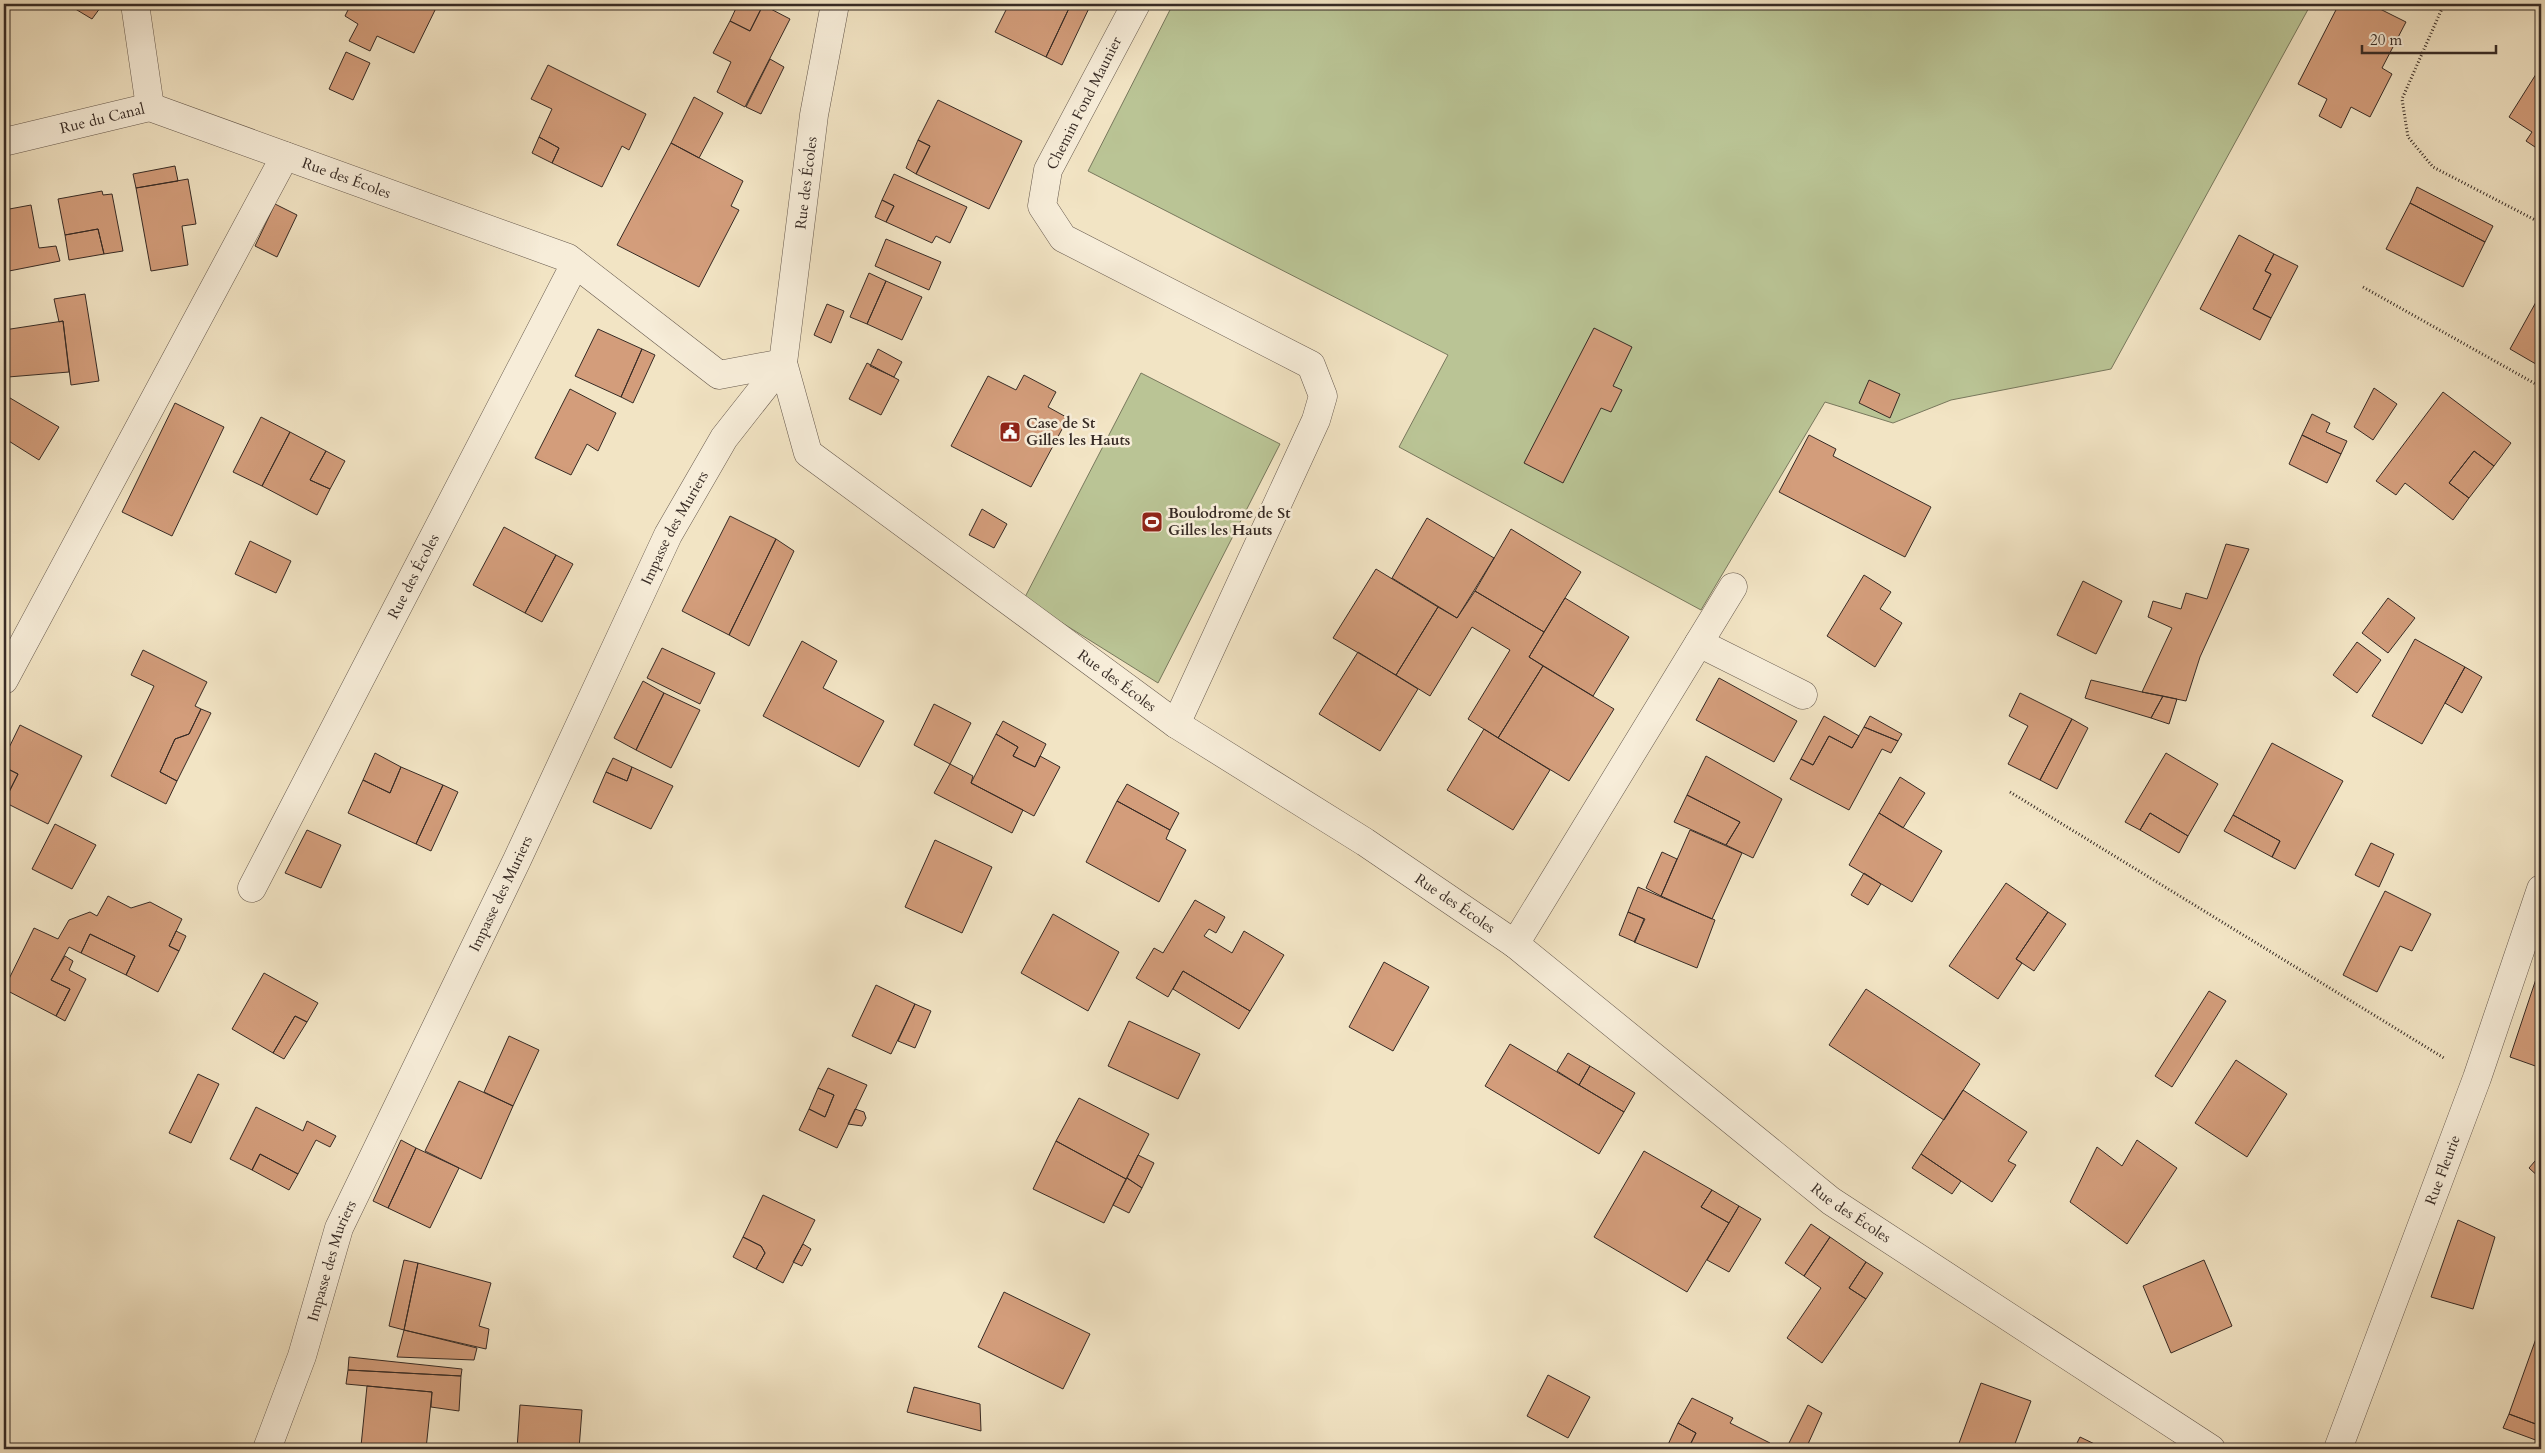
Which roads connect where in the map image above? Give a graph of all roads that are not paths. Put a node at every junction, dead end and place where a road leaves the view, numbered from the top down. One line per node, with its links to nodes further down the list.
1 (135, 4): 4 (street)
2 (836, 4): 8 (street, Rue des Écoles)
3 (1136, 4): 13 (street, Chemin Fond Maunier)
4 (150, 107): 5 (street, Rue du Canal); 6 (street, Rue du Canal)
5 (4, 142)
6 (284, 156): 7 (street, Rue des Écoles); 11 (street)
7 (575, 264): 8 (street, Rue des Écoles); 14 (street, Rue des Écoles)
8 (783, 363): 13 (street, Rue des Écoles); 17 (street, Impasse des Muriers)
9 (1733, 587): 10 (street)
10 (1699, 643): 12 (street); 16 (street)
11 (4, 680)
12 (1803, 695)
13 (1176, 724): 16 (street, Rue des Écoles)
14 (252, 888)
15 (2541, 889): 19 (street, Rue Fleurie)
16 (1515, 944): 18 (street, Rue des Écoles)
17 (267, 1449)
18 (2211, 1449)
19 (2338, 1449)

